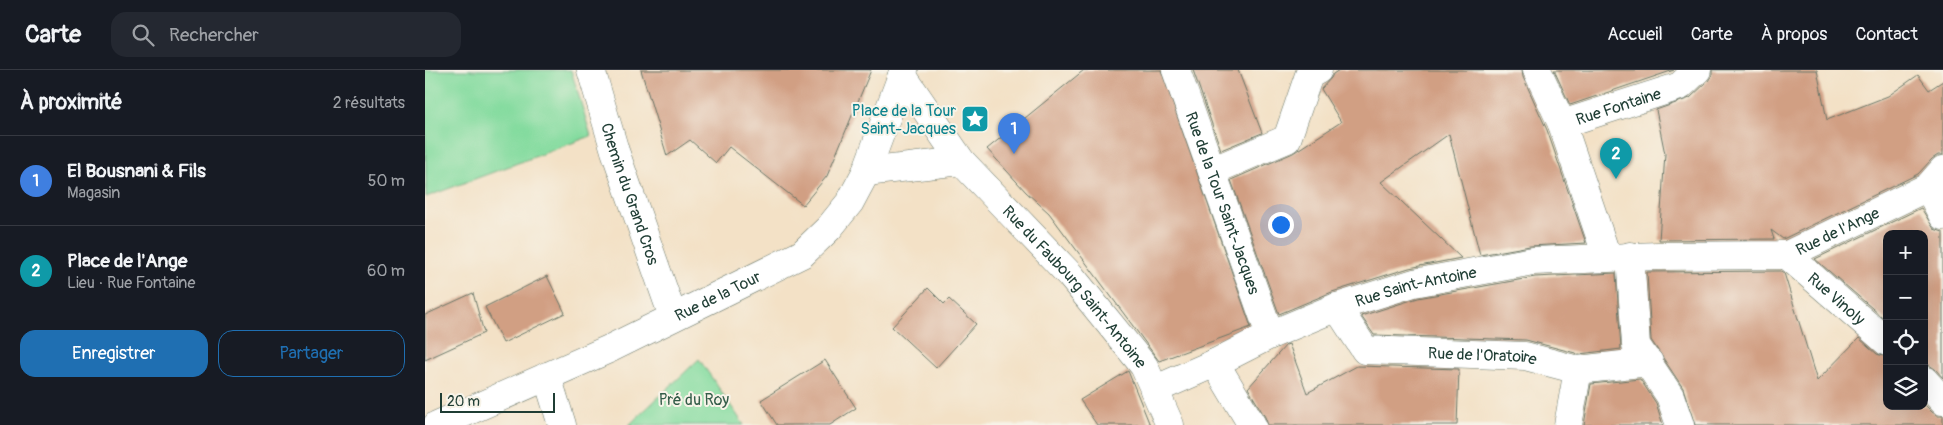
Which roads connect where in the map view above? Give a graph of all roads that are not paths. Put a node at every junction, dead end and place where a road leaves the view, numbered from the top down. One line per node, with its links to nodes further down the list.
1 (591, 70): 16 (street, Chemin du Grand Cros)
2 (1176, 70): 9 (street, Rue de la Tour Saint-Jacques)
3 (1318, 70): 9 (street)
4 (1537, 70): 7 (street)
5 (1697, 70): 7 (street, Rue Fontaine)
6 (903, 72): 8 (street, Rue du Faubourg Saint-Antoine); 10 (street, Rue de la Tour)
7 (1562, 124): 14 (street)
8 (961, 161): 10 (street); 24 (street, Rue du Faubourg Saint-Antoine)
9 (1212, 171): 17 (street, Rue de la Tour Saint-Jacques)
10 (866, 172): 16 (street, Rue de la Tour)
11 (1936, 178): 12 (street); 13 (street, Rue de l'Ange)
12 (1943, 216)
13 (1787, 255): 14 (street, Rue de l'Ange); 18 (street, Rue Vinoly)
14 (1618, 257): 15 (street, Rue Saint-Antoine); 19 (street)
15 (1337, 307): 17 (street, Rue Saint-Antoine); 21 (street, Rue de l'Oratoire)
16 (673, 317): 22 (street, Rue de la Tour)
17 (1270, 335): 20 (street, Rue Saint-Antoine)
18 (1883, 339)
19 (1649, 362): 21 (street, Rue de l'Oratoire); 31 (street)
20 (1215, 363): 24 (street, Rue Saint-Antoine); 29 (street)
21 (1578, 370): 30 (street)
22 (547, 376): 26 (street, Rue de la Tour); 27 (street)
23 (1928, 384): 25 (street)
24 (1154, 390): 28 (street, Rue du Faubourg Saint-Antoine)
25 (1943, 401)
26 (437, 425)
27 (562, 425)
28 (1170, 425)
29 (1252, 425)
30 (1567, 425)
31 (1680, 425)

